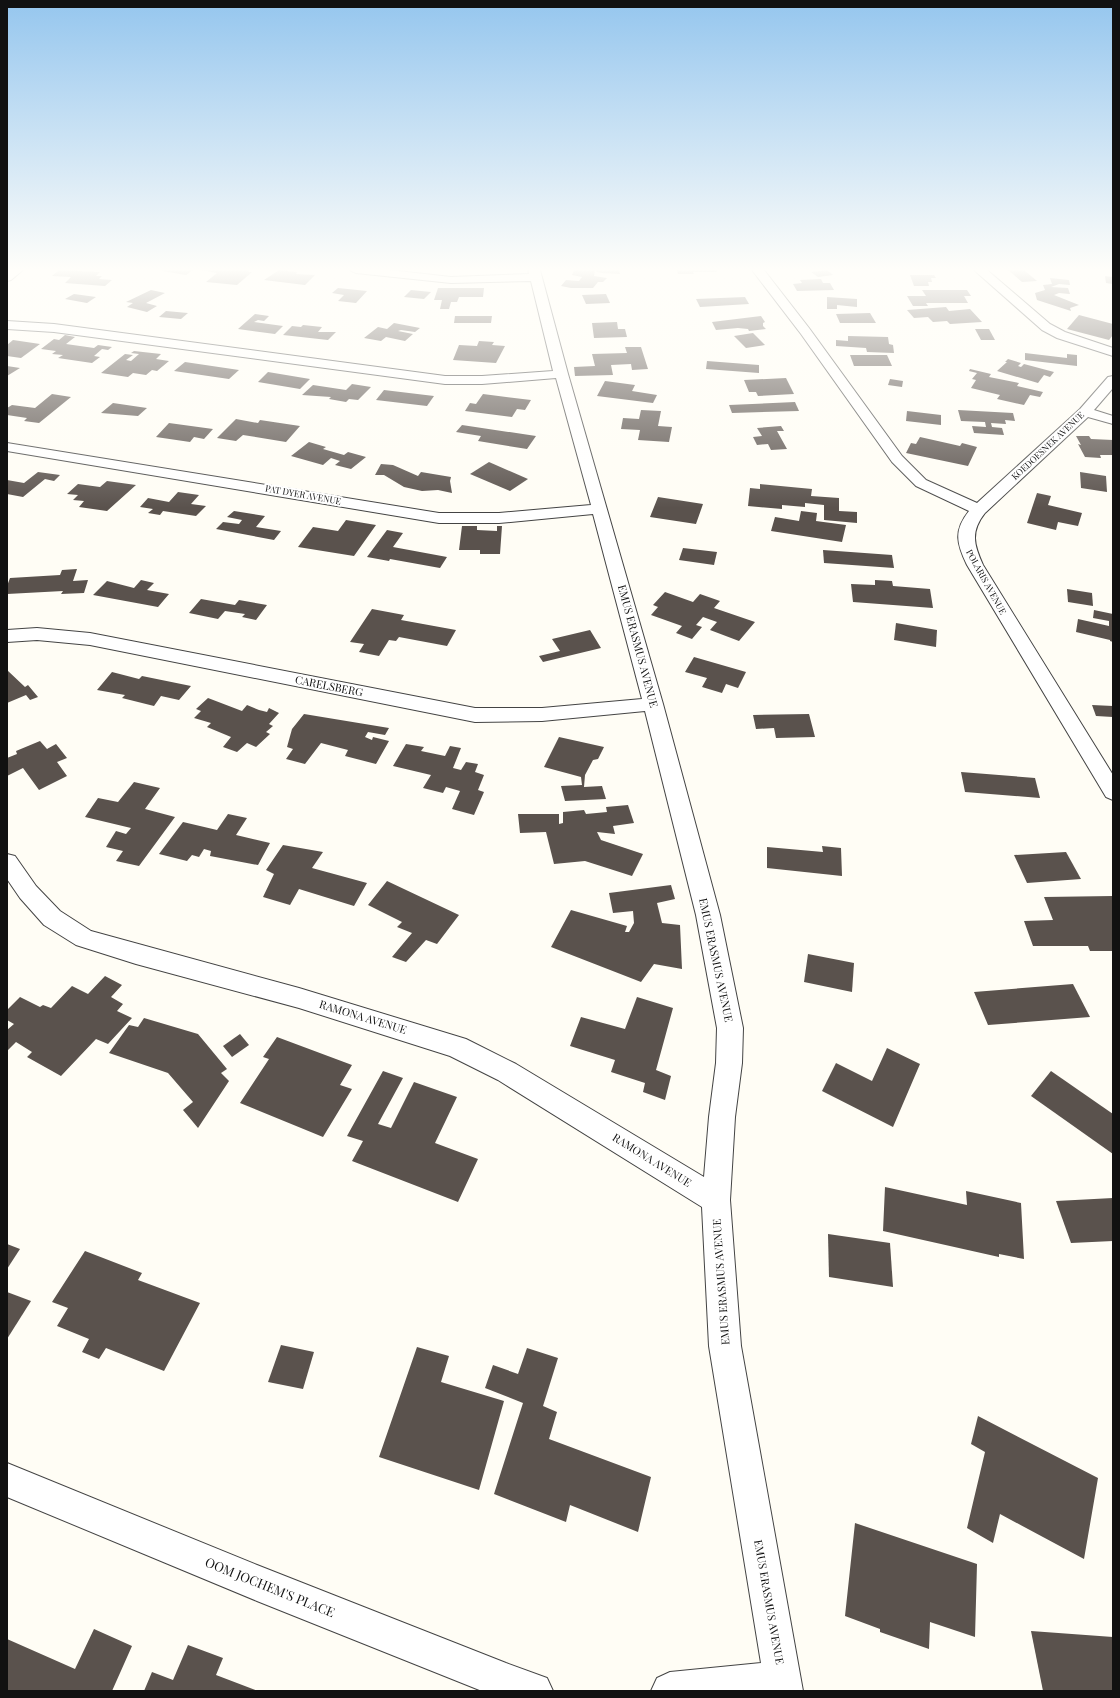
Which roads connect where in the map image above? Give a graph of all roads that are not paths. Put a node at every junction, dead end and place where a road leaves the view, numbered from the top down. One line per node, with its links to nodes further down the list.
1 (214, 349): 4 (street)
2 (554, 349): 4 (street, EMUS ERASMUS AVENUE)
3 (818, 349): 10 (street)
4 (561, 374): 9 (street, EMUS ERASMUS AVENUE)
5 (1113, 380): 6 (street, KOEDOESNEK AVENUE)
6 (1085, 412): 7 (street); 10 (street, KOEDOESNEK AVENUE)
7 (1113, 420)
8 (7, 447): 9 (street, PAT DYER AVENUE)
9 (600, 508): 12 (street, EMUS ERASMUS AVENUE)
10 (979, 510): 13 (street, POLARIS AVENUE)
11 (7, 636): 12 (street, CARELSBERG)
12 (653, 704): 15 (street, EMUS ERASMUS AVENUE)
13 (1113, 792)
14 (7, 862): 15 (street, RAMONA AVENUE)
15 (716, 1200): 17 (street, EMUS ERASMUS AVENUE)
16 (7, 1480): 18 (street, OOM JOCHEM'S PLACE)
17 (783, 1685): 19 (street)
18 (534, 1691)
19 (670, 1691)

